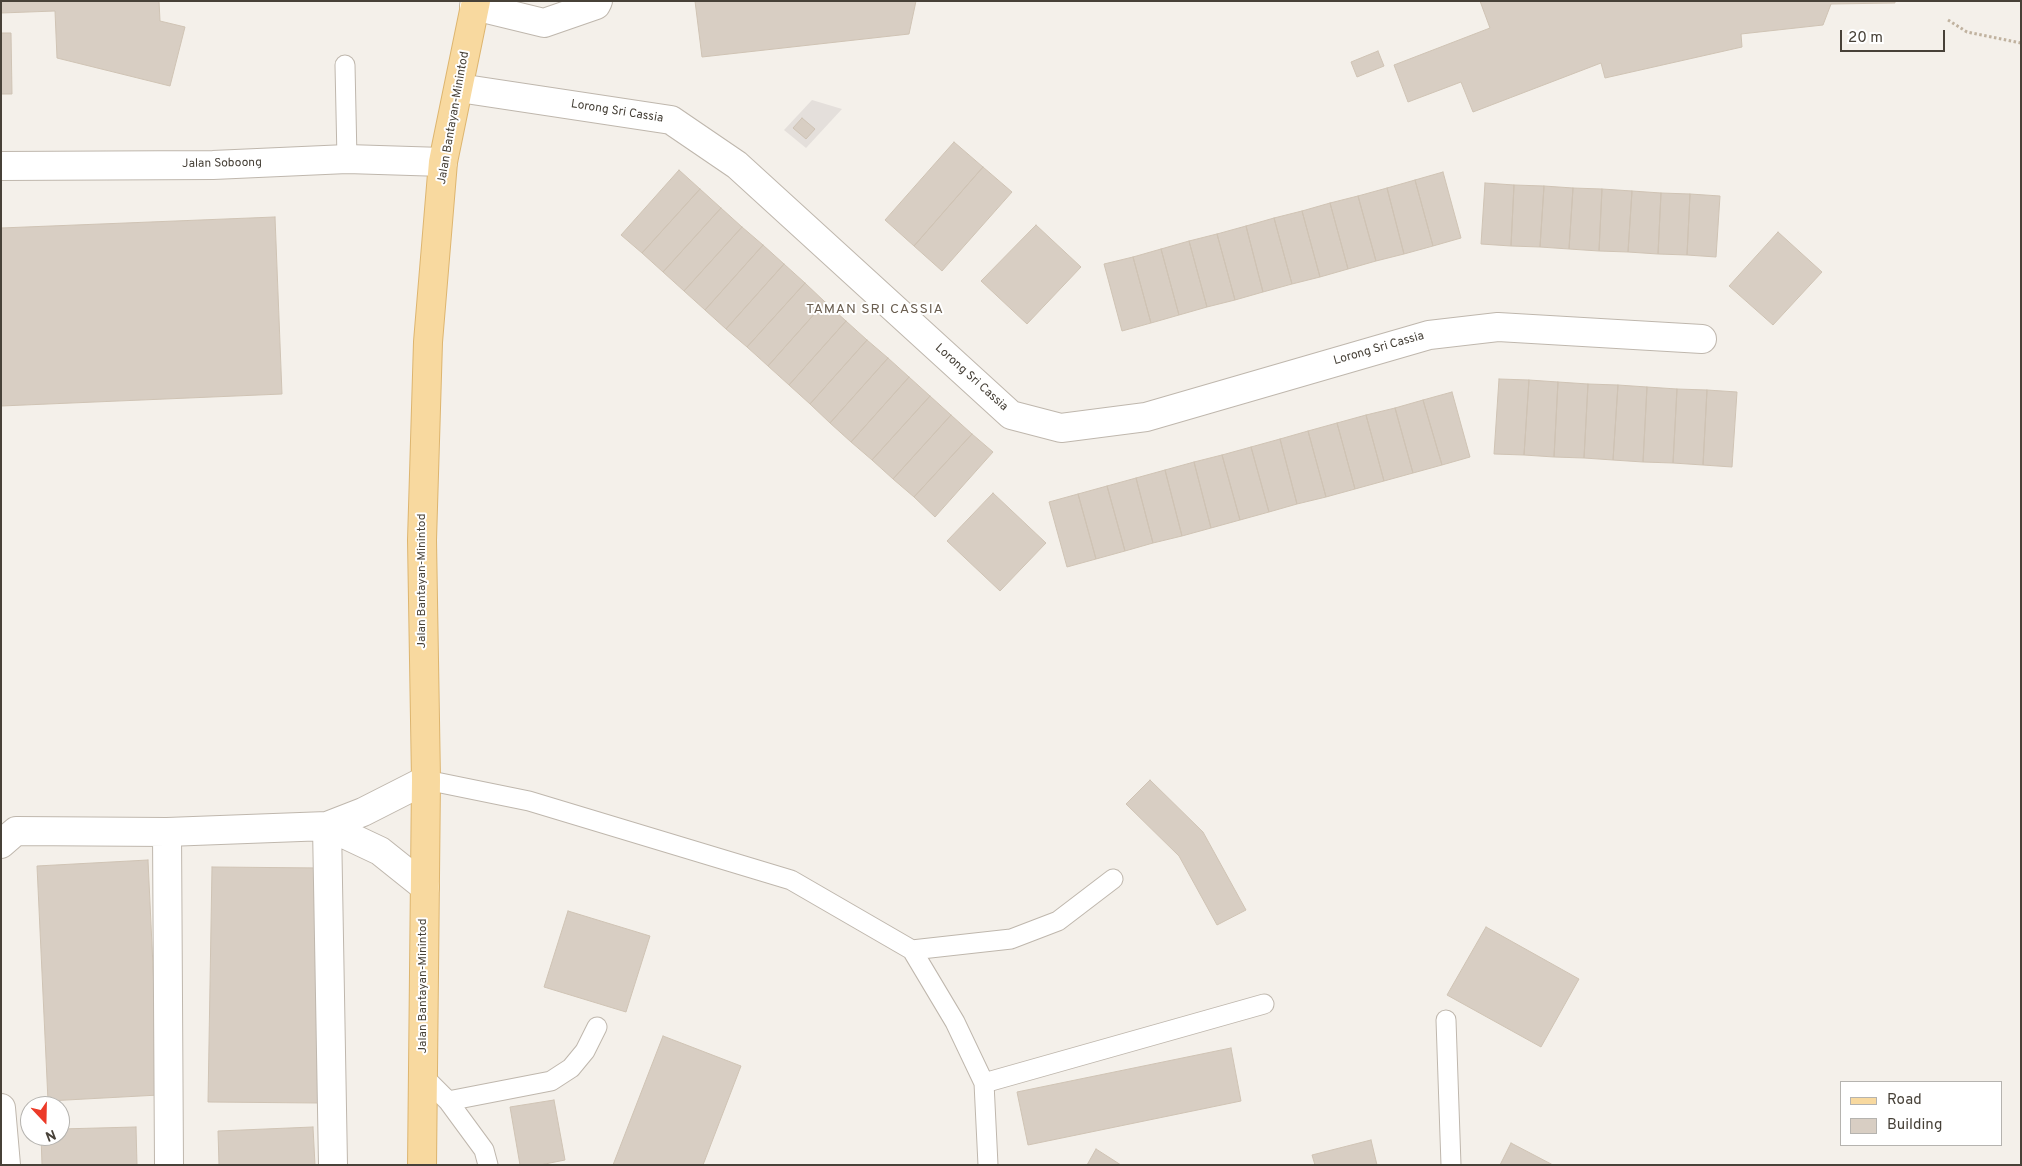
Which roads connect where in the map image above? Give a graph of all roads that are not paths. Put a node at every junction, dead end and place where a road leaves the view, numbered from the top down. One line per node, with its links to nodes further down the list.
1 (598, 1): 2 (street)
2 (475, 4): 4 (main road, Jalan Bantayan-Minintod)
3 (345, 65): 5 (lane)
4 (459, 88): 6 (main road, Jalan Bantayan-Minintod); 8 (street, Lorong Sri Cassia)
5 (347, 160): 6 (street, Jalan Soboong); 7 (street, Jalan Soboong)
6 (443, 162): 9 (main road, Jalan Bantayan-Minintod)
7 (1, 166)
8 (1702, 339)
9 (426, 780): 10 (street); 14 (main road, Jalan Bantayan-Minintod); 15 (lane)
10 (327, 826): 11 (street); 14 (street); 25 (street)
11 (167, 832): 12 (street); 24 (street)
12 (1, 844)
13 (1113, 879): 15 (lane)
14 (424, 887): 19 (main road, Jalan Bantayan-Minintod)
15 (912, 950): 20 (lane)
16 (1264, 1004): 20 (lane)
17 (1446, 1020): 29 (lane)
18 (597, 1027): 21 (lane)
19 (423, 1076): 21 (lane); 26 (main road, Jalan Bantayan-Minintod)
20 (984, 1083): 28 (lane)
21 (448, 1101): 27 (lane)
22 (1, 1108): 23 (street)
23 (6, 1165)
24 (169, 1165)
25 (333, 1165)
26 (422, 1165)
27 (488, 1165)
28 (988, 1165)
29 (1451, 1165)

